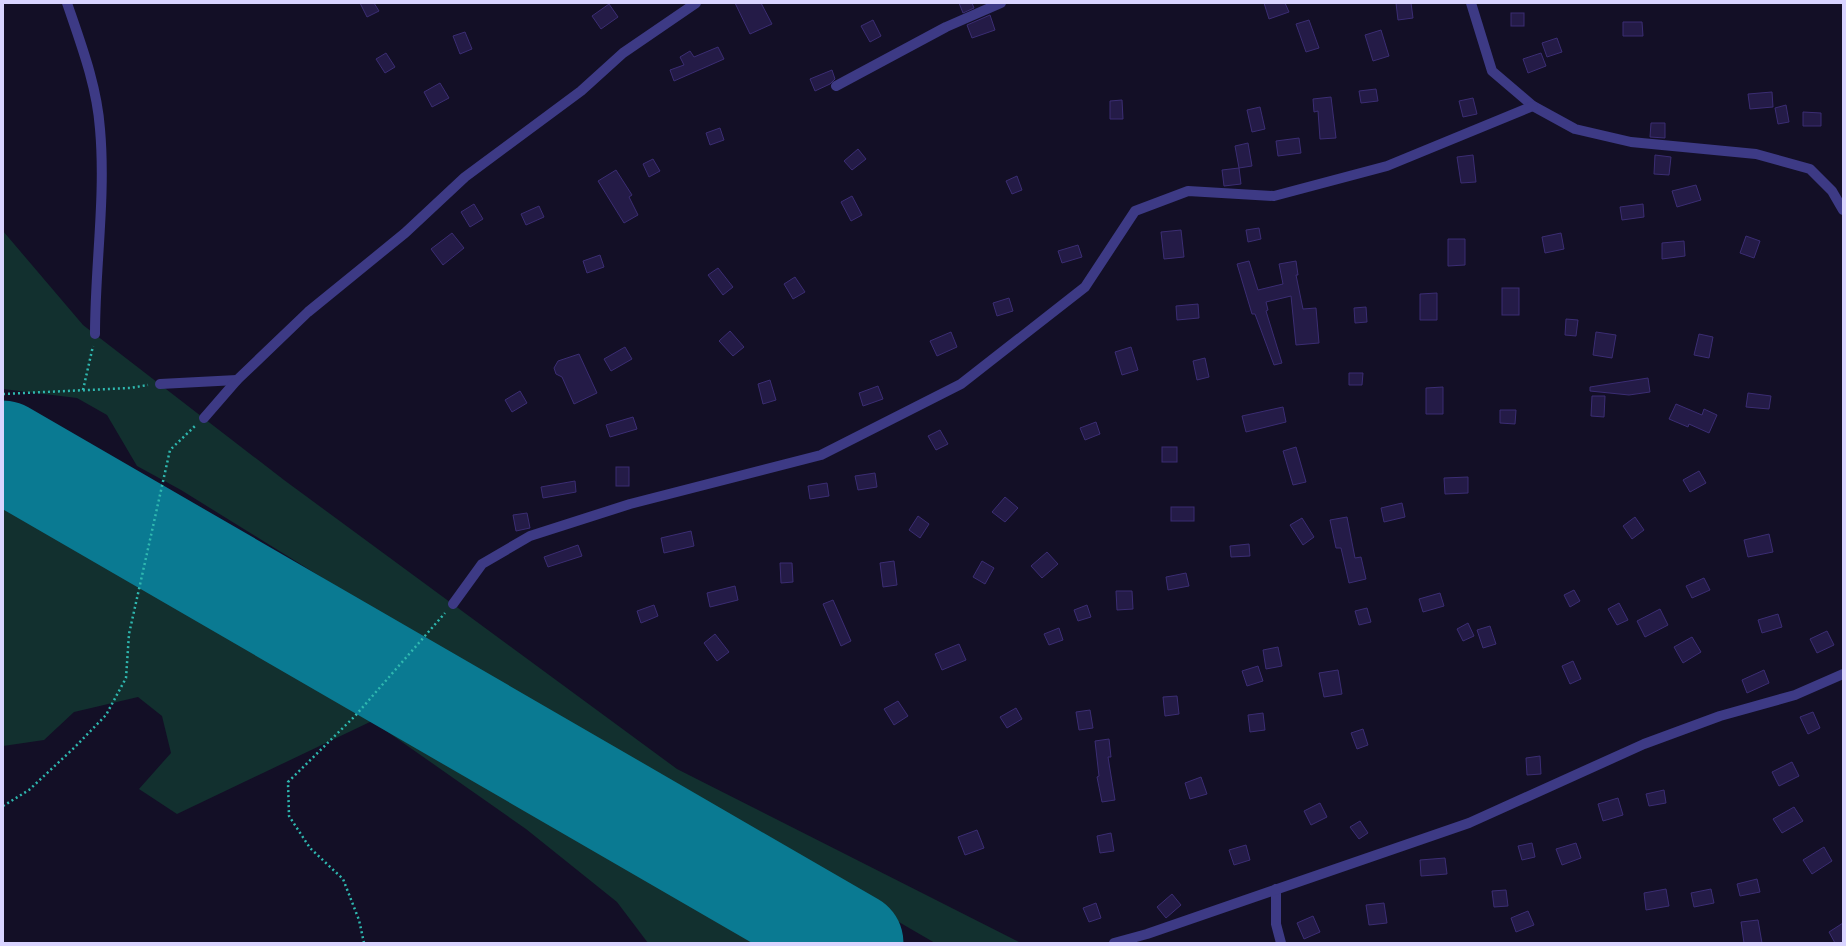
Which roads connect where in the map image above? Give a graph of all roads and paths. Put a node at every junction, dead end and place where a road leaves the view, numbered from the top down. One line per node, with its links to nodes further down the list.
1 (67, 3): 8 (street)
2 (696, 3): 9 (street)
3 (1001, 3): 5 (street)
4 (1471, 3): 6 (street)
5 (836, 86)
6 (1533, 106): 7 (street); 14 (street)
7 (1843, 210)
8 (95, 334): 11 (path)
9 (237, 380): 10 (street); 13 (street)
10 (160, 384): 11 (path)
11 (83, 390): 12 (path)
12 (3, 394)
13 (204, 418): 16 (path)
14 (453, 604): 18 (path)
15 (1843, 674): 17 (street)
16 (3, 806)
17 (1276, 889): 19 (street); 20 (street)
18 (364, 943)
19 (1114, 943)
20 (1281, 943)

